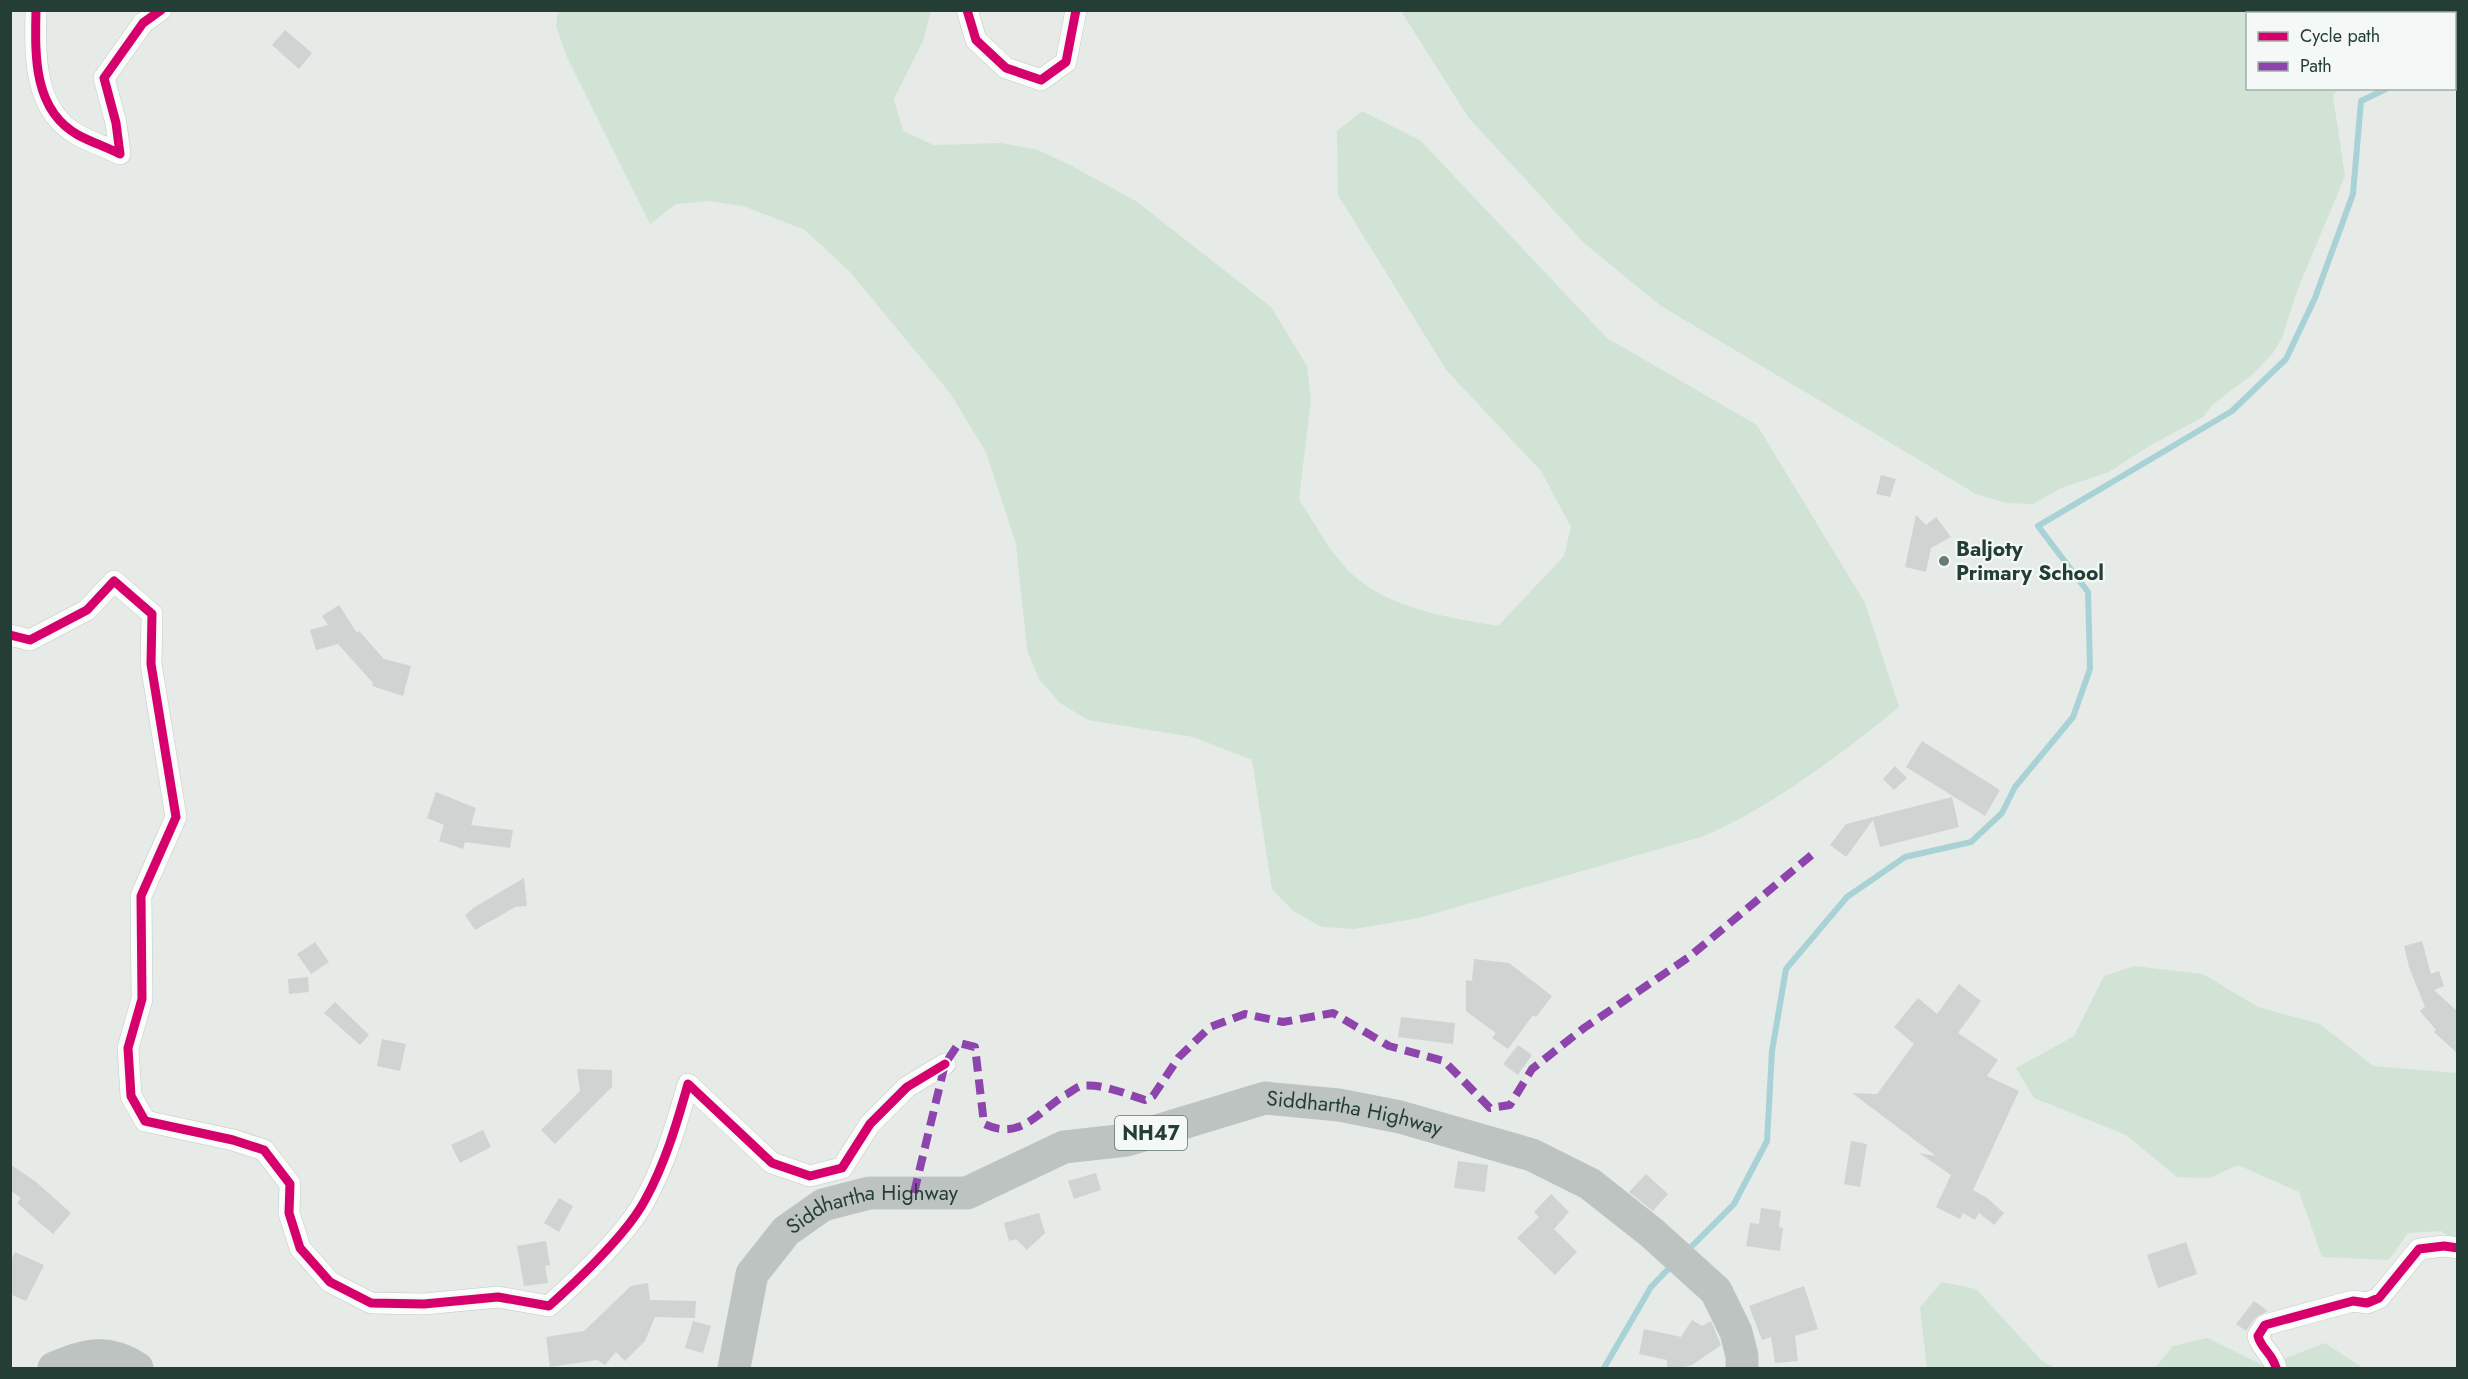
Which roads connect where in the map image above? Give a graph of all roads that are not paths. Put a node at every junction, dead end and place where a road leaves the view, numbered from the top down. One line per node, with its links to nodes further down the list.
1 (36, 10): 2 (street)
2 (160, 10)
3 (967, 10): 4 (street)
4 (1076, 10)
5 (10, 635): 6 (street)
6 (945, 1064)
7 (2457, 1248): 12 (street)
8 (54, 1368): 9 (highway)
9 (137, 1368)
10 (734, 1368): 11 (highway, Siddhartha Highway / NH47)
11 (1742, 1368)
12 (2276, 1368)

